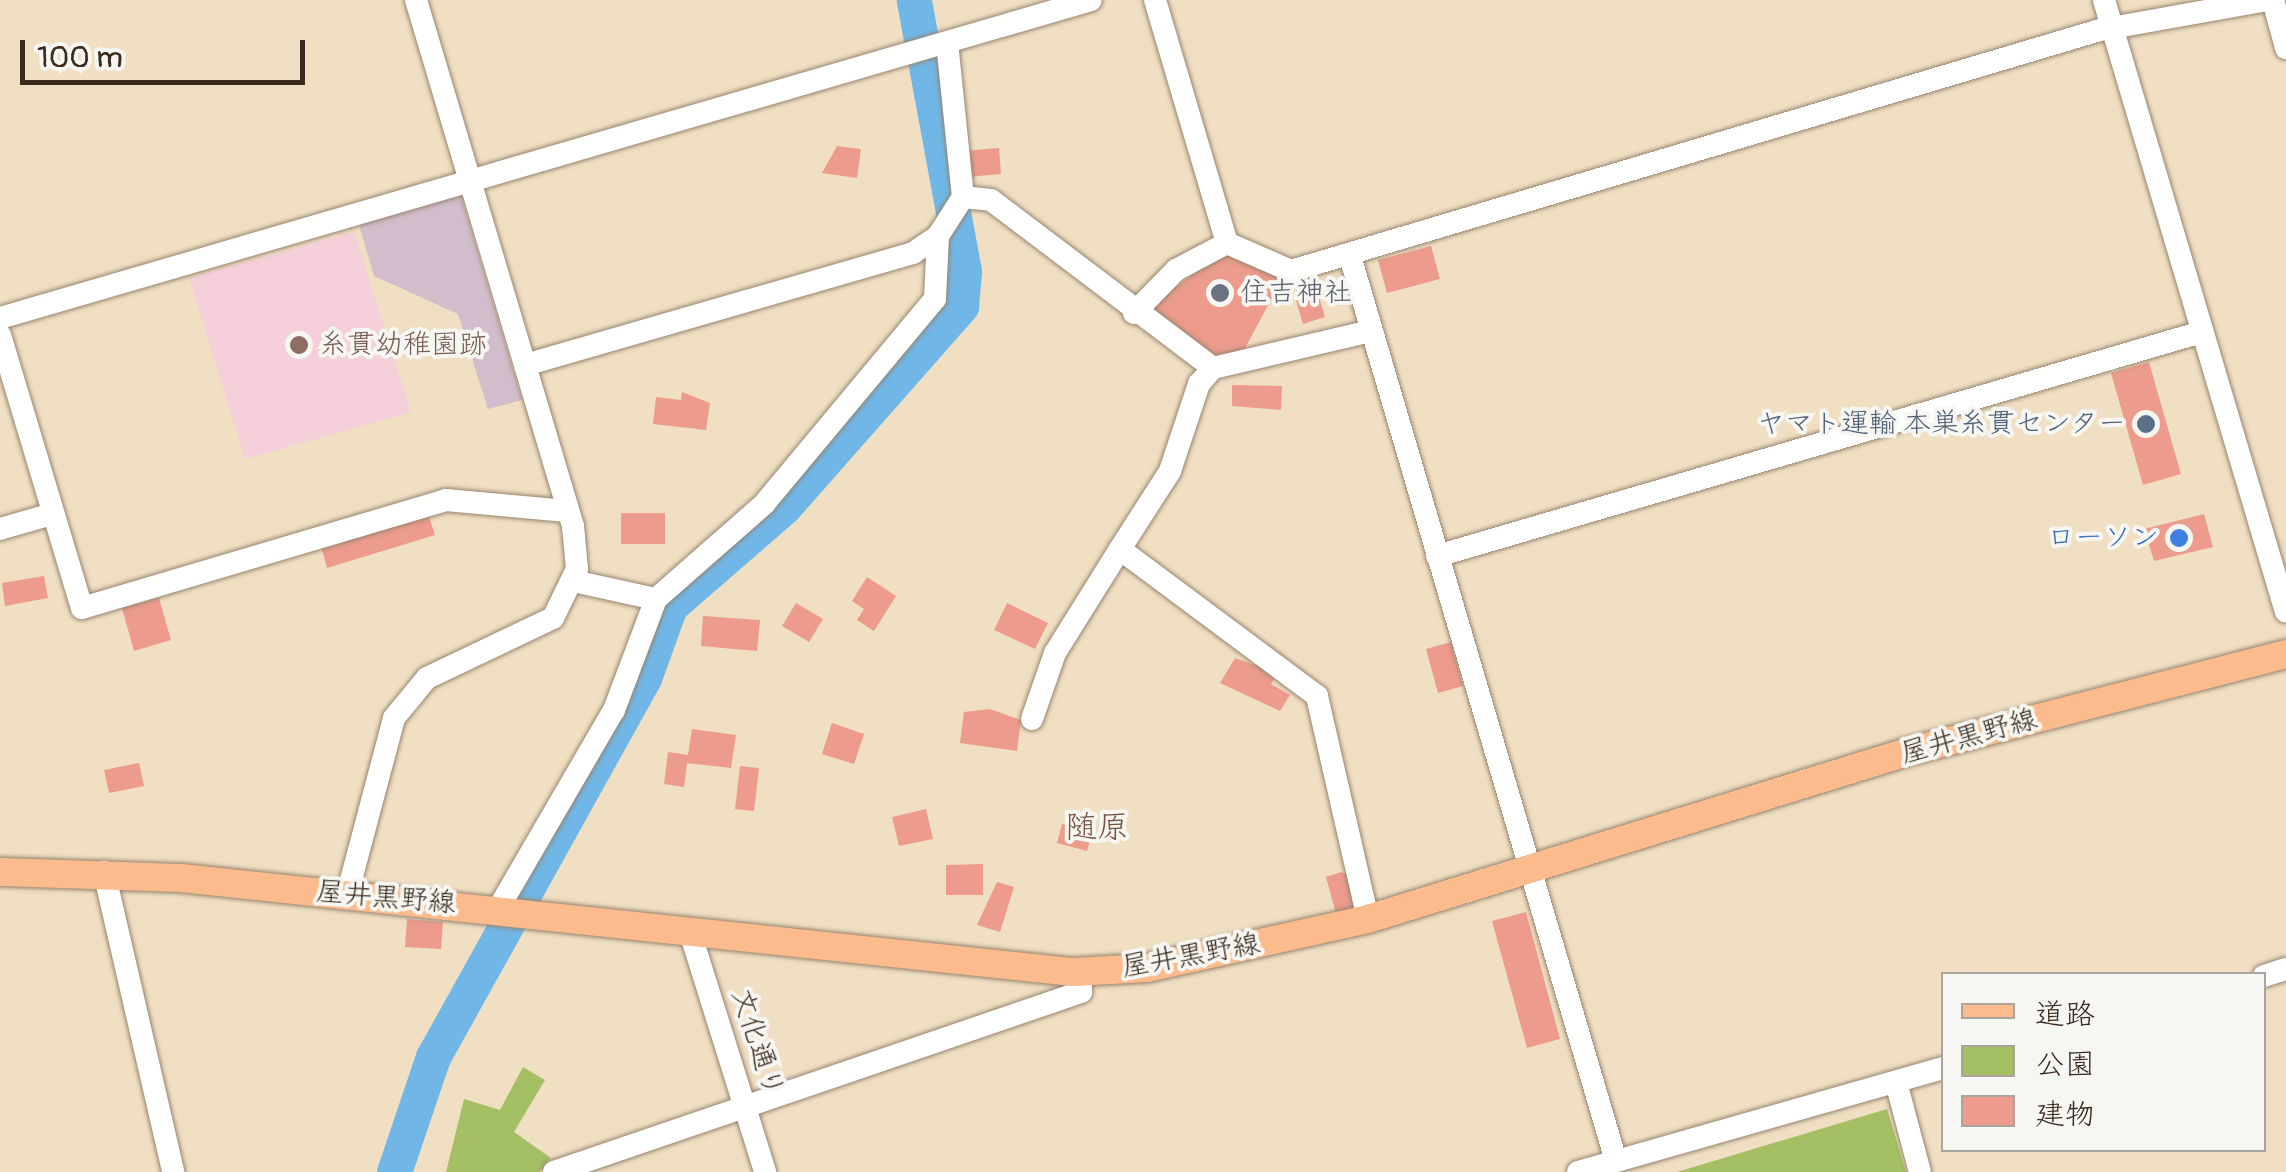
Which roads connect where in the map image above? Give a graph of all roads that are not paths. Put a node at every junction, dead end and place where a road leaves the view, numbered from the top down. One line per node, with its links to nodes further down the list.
1 (416, 0): 10 (street)
2 (1091, 0): 8 (street)
3 (1155, 0): 13 (street)
4 (2104, 0): 7 (street)
5 (2266, 0): 7 (street)
6 (2274, 0): 9 (street)
7 (2114, 31): 14 (street); 18 (street)
8 (947, 44): 10 (street); 11 (street)
9 (2286, 48)
10 (470, 186): 16 (street); 20 (street)
11 (963, 198): 12 (street); 15 (street)
12 (938, 236): 20 (street); 28 (street)
13 (1227, 243): 14 (street); 15 (street)
14 (1350, 256): 17 (street)
15 (1134, 313): 21 (street)
16 (0, 318)
17 (1372, 331): 21 (street); 26 (street)
18 (2198, 333): 26 (street); 29 (street)
19 (0, 336): 23 (street)
20 (525, 365): 22 (street)
21 (1213, 368): 25 (street)
22 (567, 512): 23 (street); 27 (street)
23 (52, 514): 24 (street)
24 (0, 529)
25 (1120, 549): 31 (street); 37 (street)
26 (1437, 556): 32 (street)
27 (574, 581): 28 (street); 35 (street)
28 (656, 599): 36 (street)
29 (2286, 612)
30 (2286, 654): 32 (main road, 屋井黒野線)
31 (1032, 719)
32 (1530, 868): 37 (main road, 屋井黒野線); 43 (street)
33 (0, 872): 34 (main road, 屋井黒野線)
34 (104, 872): 35 (main road, 屋井黒野線); 44 (street)
35 (347, 895): 36 (main road, 屋井黒野線)
36 (498, 909): 38 (main road, 屋井黒野線)
37 (1368, 919): 39 (main road, 屋井黒野線)
38 (690, 932): 39 (main road, 屋井黒野線); 42 (street, 文化通り)
39 (1080, 971): 42 (street)
40 (1941, 1069): 41 (street)
41 (1896, 1082): 43 (street); 48 (street)
42 (748, 1113): 45 (street); 46 (street, 文化通り)
43 (1616, 1161): 47 (street)
44 (174, 1172)
45 (554, 1172)
46 (764, 1172)
47 (1578, 1172)
48 (1920, 1172)

